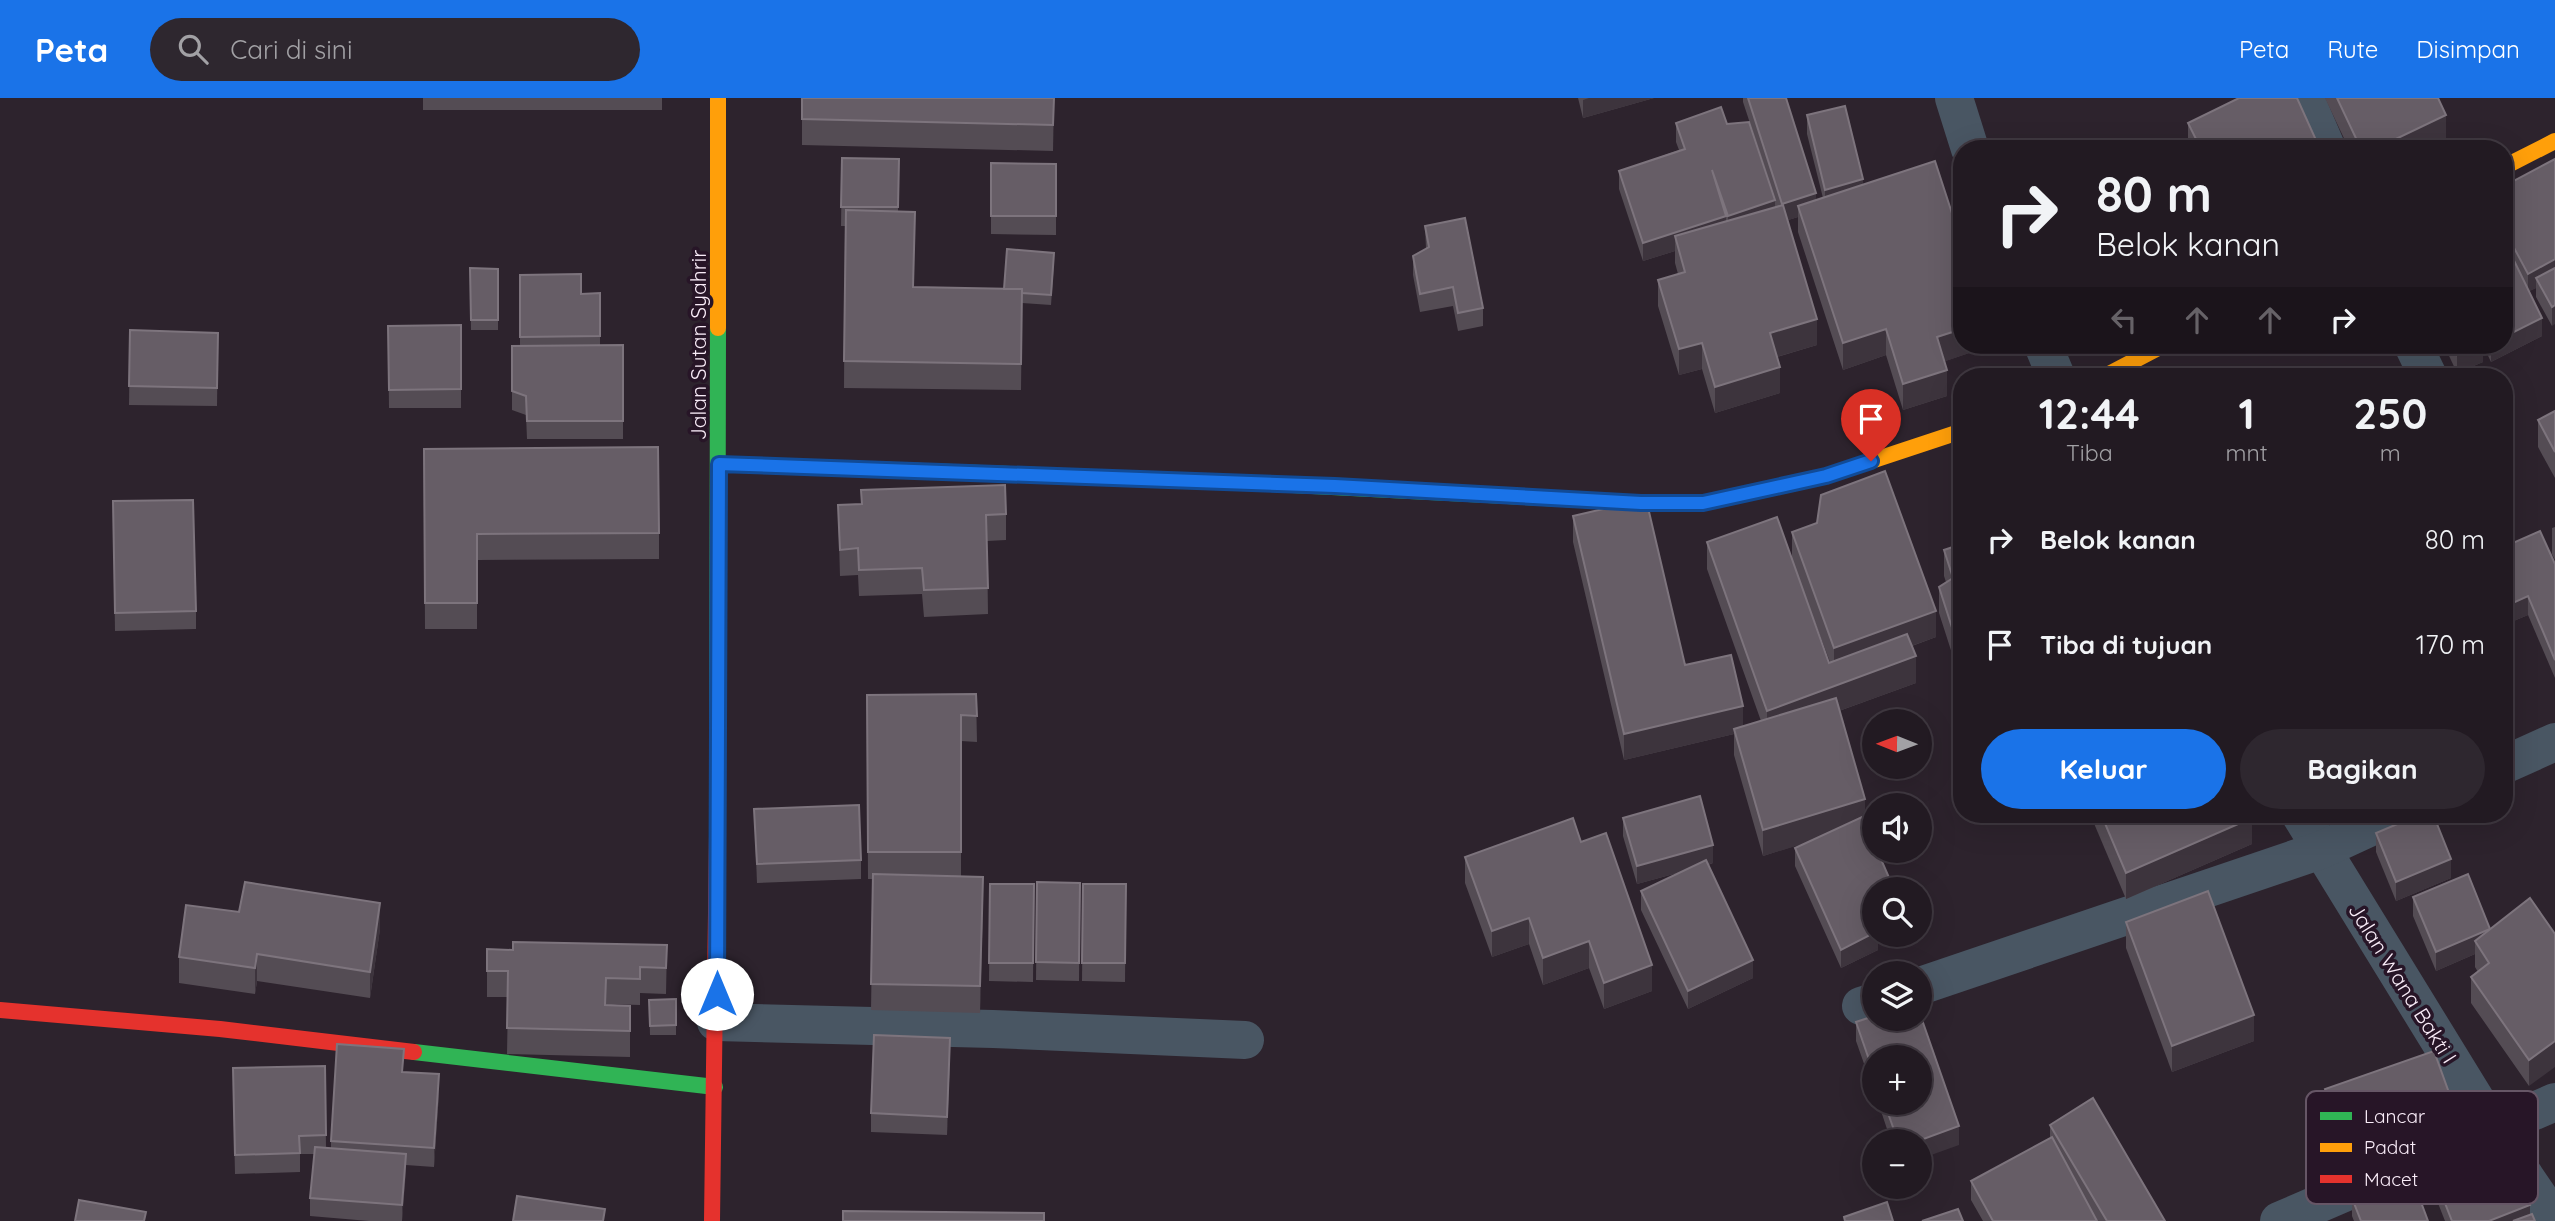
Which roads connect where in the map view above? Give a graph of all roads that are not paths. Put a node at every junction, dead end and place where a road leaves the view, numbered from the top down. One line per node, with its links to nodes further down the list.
1 (718, 98): 11 (street, Jalan Sutan Syahrir)
2 (1954, 98): 4 (street)
3 (2305, 98): 5 (street)
4 (1967, 140)
5 (2323, 140)
6 (2555, 141): 7 (street)
7 (2513, 162)
8 (2147, 354): 9 (street)
9 (2120, 368)
10 (1953, 434): 11 (street)
11 (719, 464): 19 (street, Jalan Sutan Syahrir)
12 (2555, 742): 13 (street)
13 (2513, 761)
14 (2305, 823): 16 (street, Jalan Wana Bakti I)
15 (2380, 823): 16 (street)
16 (2321, 850): 17 (street); 22 (street, Jalan Wana Bakti I)
17 (1932, 982)
18 (0, 1010): 21 (street)
19 (716, 1022): 20 (street); 21 (street, Jalan Sutan Syahrir)
20 (1245, 1040)
21 (715, 1087): 27 (street, Jalan Sutan Syahrir)
22 (2471, 1091)
23 (2555, 1102): 24 (street)
24 (2538, 1110)
25 (2538, 1195): 29 (street, Jalan Wana Bakti I)
26 (2319, 1204): 28 (street)
27 (712, 1221)
28 (2279, 1221)
29 (2555, 1221)

